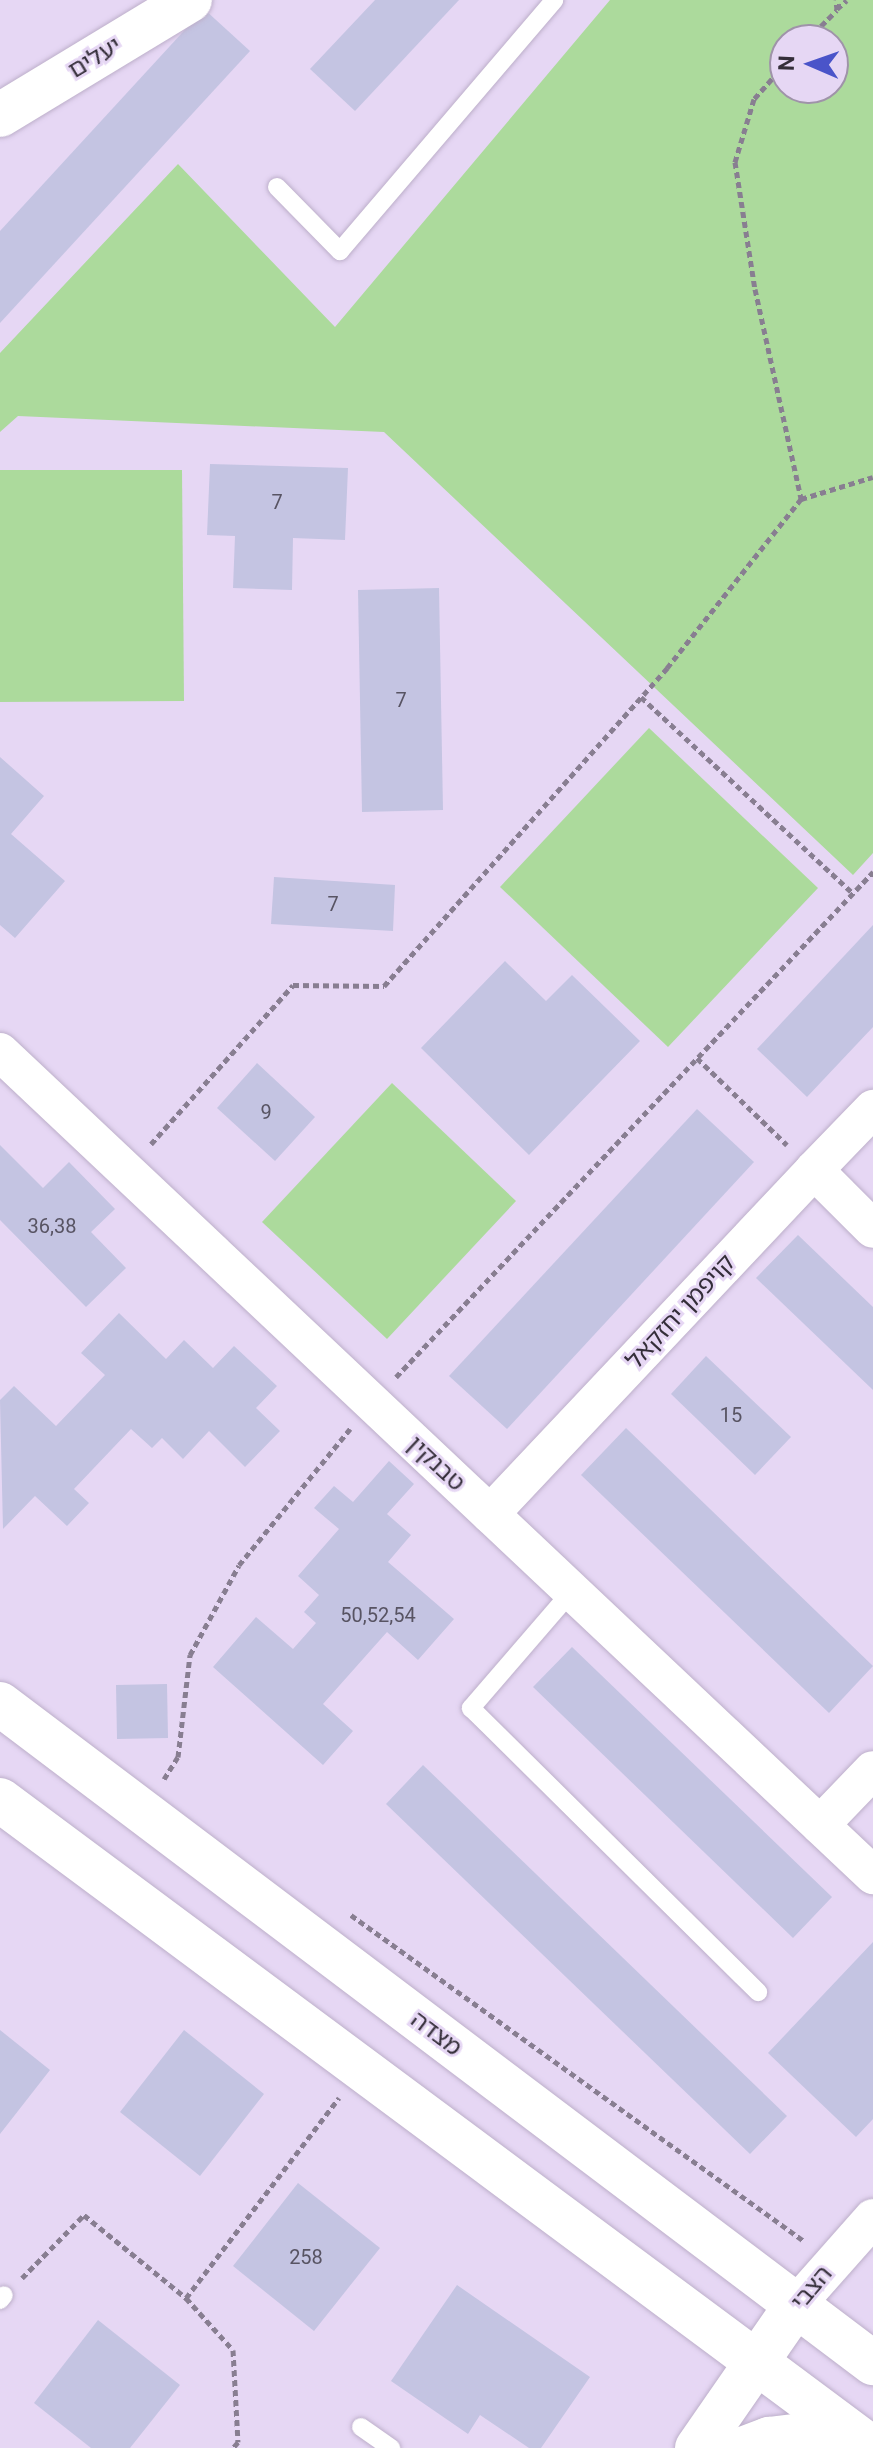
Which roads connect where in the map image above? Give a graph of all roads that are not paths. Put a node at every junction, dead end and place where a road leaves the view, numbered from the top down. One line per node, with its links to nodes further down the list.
1 (137, 0): 4 (main road, יעלים)
2 (190, 0): 5 (main road, יעלים)
3 (554, 0): 6 (lane)
4 (0, 83)
5 (0, 115)
6 (277, 187)
7 (0, 1052): 11 (street, טבנקין)
8 (873, 1109): 9 (street, קויפמן יחזקאל)
9 (814, 1170): 10 (street); 11 (street, קויפמן יחזקאל)
10 (873, 1229)
11 (490, 1514): 12 (street, טבנקין)
12 (572, 1591): 16 (street, טבנקין); 18 (lane)
13 (0, 1704): 20 (main road, מצדה)
14 (873, 1770): 16 (street)
15 (0, 1800): 21 (main road)
16 (820, 1825): 17 (street, טבנקין)
17 (873, 1875)
18 (758, 1992)
19 (873, 2218): 20 (street, הצבי)
20 (796, 2305): 21 (main road, הצבי); 22 (main road, מצדה)
21 (757, 2363): 24 (main road); 26 (main road, הצבי)
22 (873, 2363)
23 (361, 2427): 25 (lane)
24 (869, 2446): 27 (main road)
25 (391, 2448)
26 (697, 2448)
27 (745, 2448)

